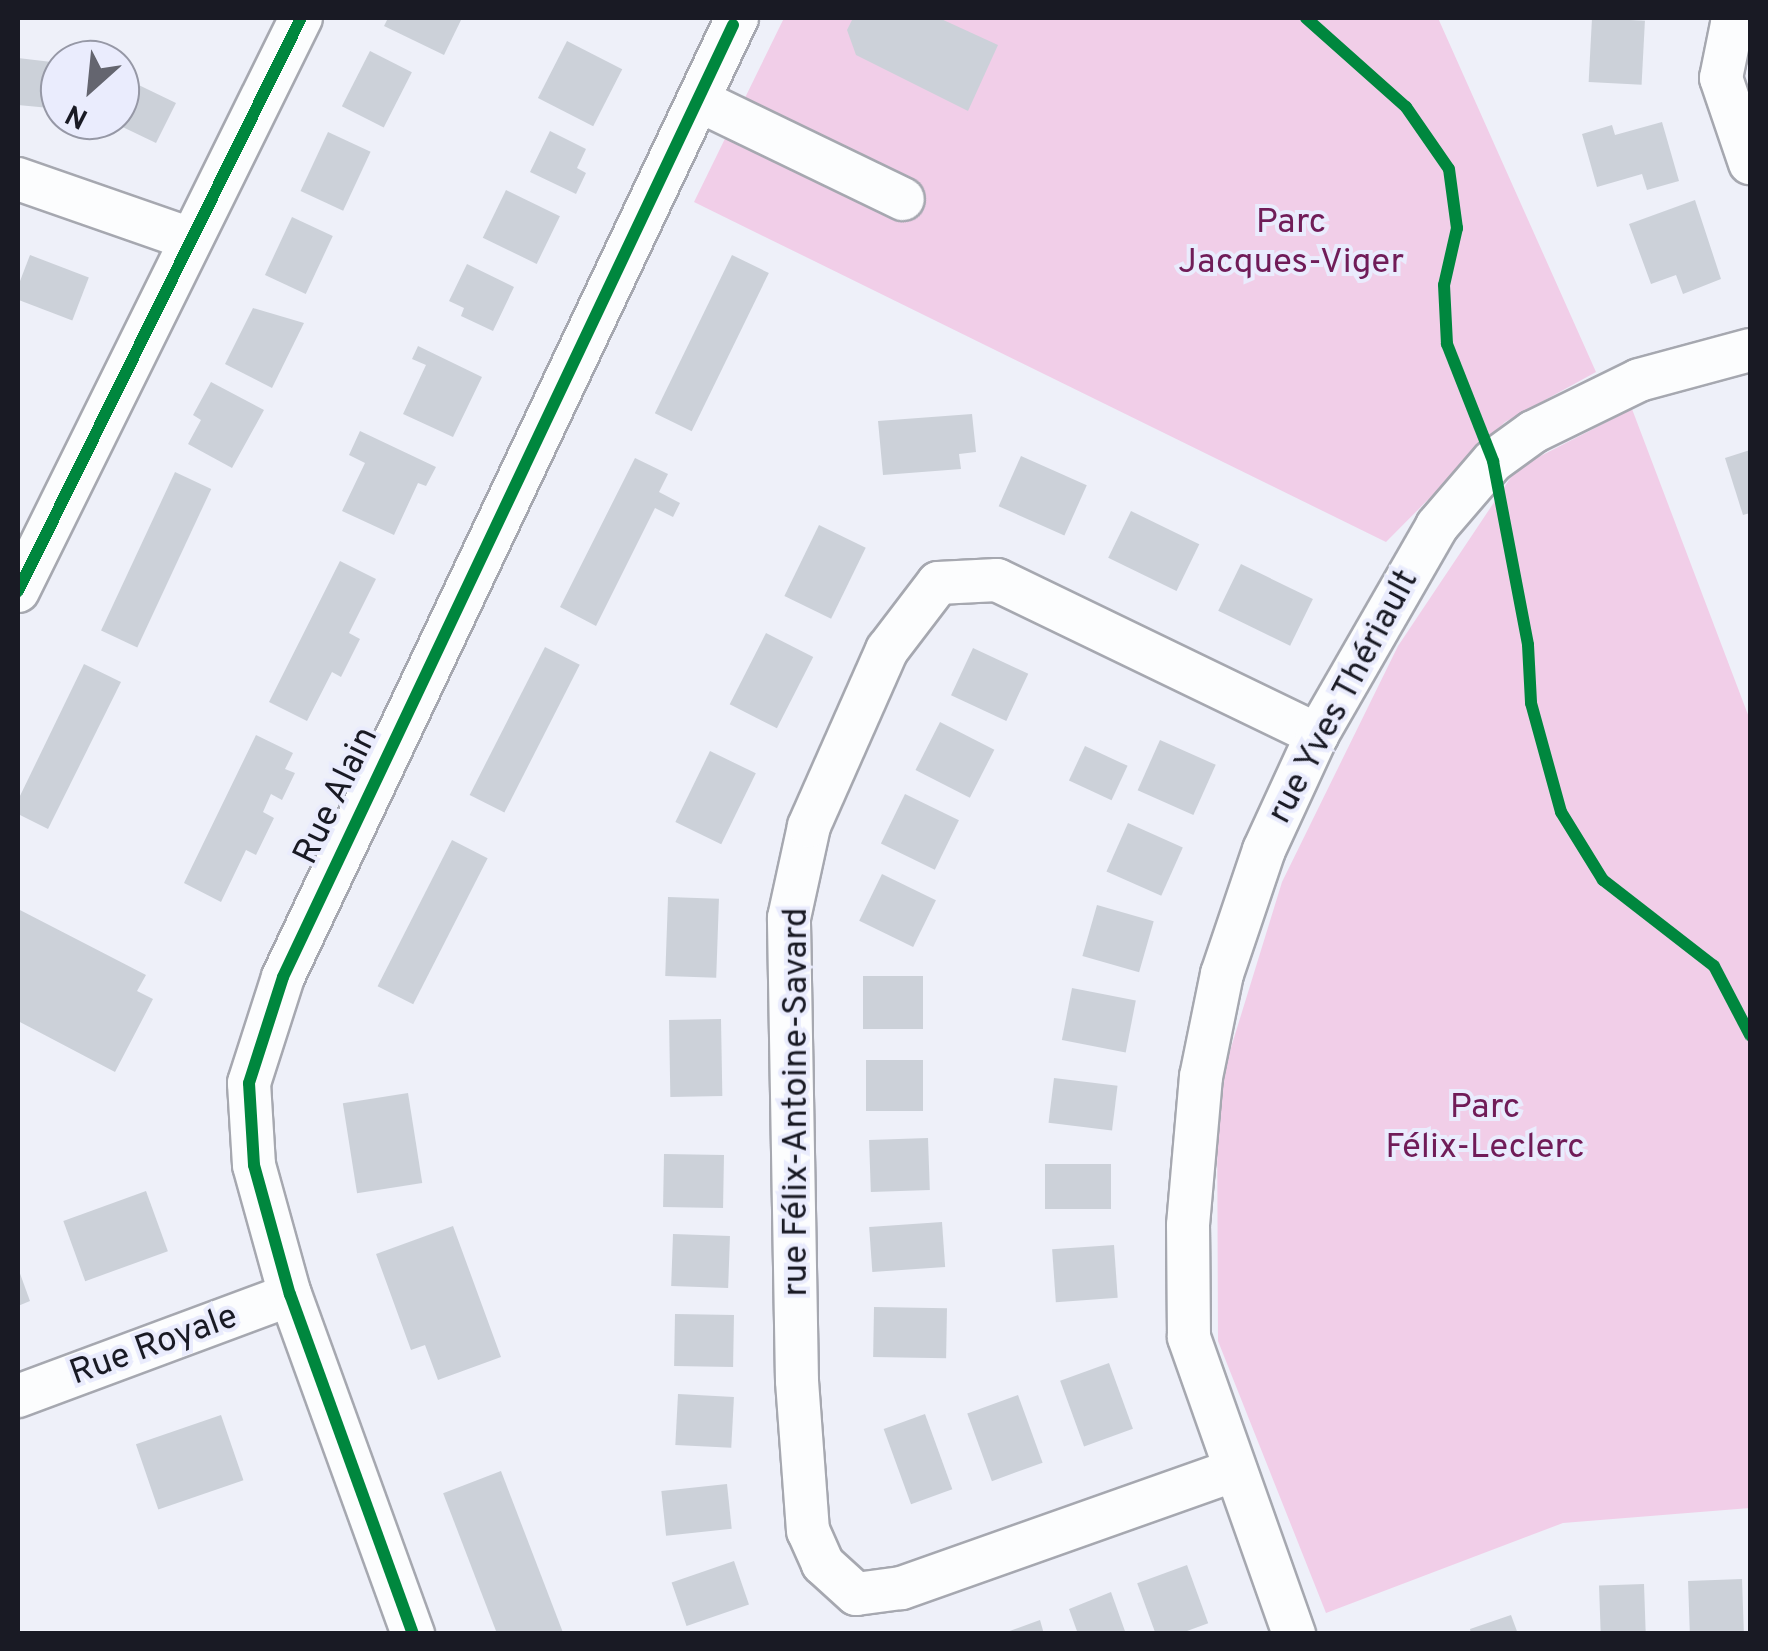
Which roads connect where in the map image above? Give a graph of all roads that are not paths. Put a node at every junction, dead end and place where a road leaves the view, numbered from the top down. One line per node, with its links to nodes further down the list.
1 (302, 18): 8 (street)
2 (1740, 18): 5 (street)
3 (730, 20): 4 (street, Rue Alain)
4 (702, 102): 7 (street); 12 (street, Rue Alain)
5 (1750, 163)
6 (18, 179): 8 (street)
7 (903, 199)
8 (190, 239): 10 (street)
9 (1750, 350): 11 (street, rue Yves Thériault)
10 (18, 591)
11 (1317, 735): 14 (street, rue Yves Thériault); 14 (street, rue Félix-Antoine-Savard)
12 (290, 1295): 13 (street, Rue Royale); 15 (street, Rue Alain)
13 (18, 1396)
14 (1235, 1470): 16 (street, rue Yves Thériault)
15 (413, 1634)
16 (1294, 1634)

